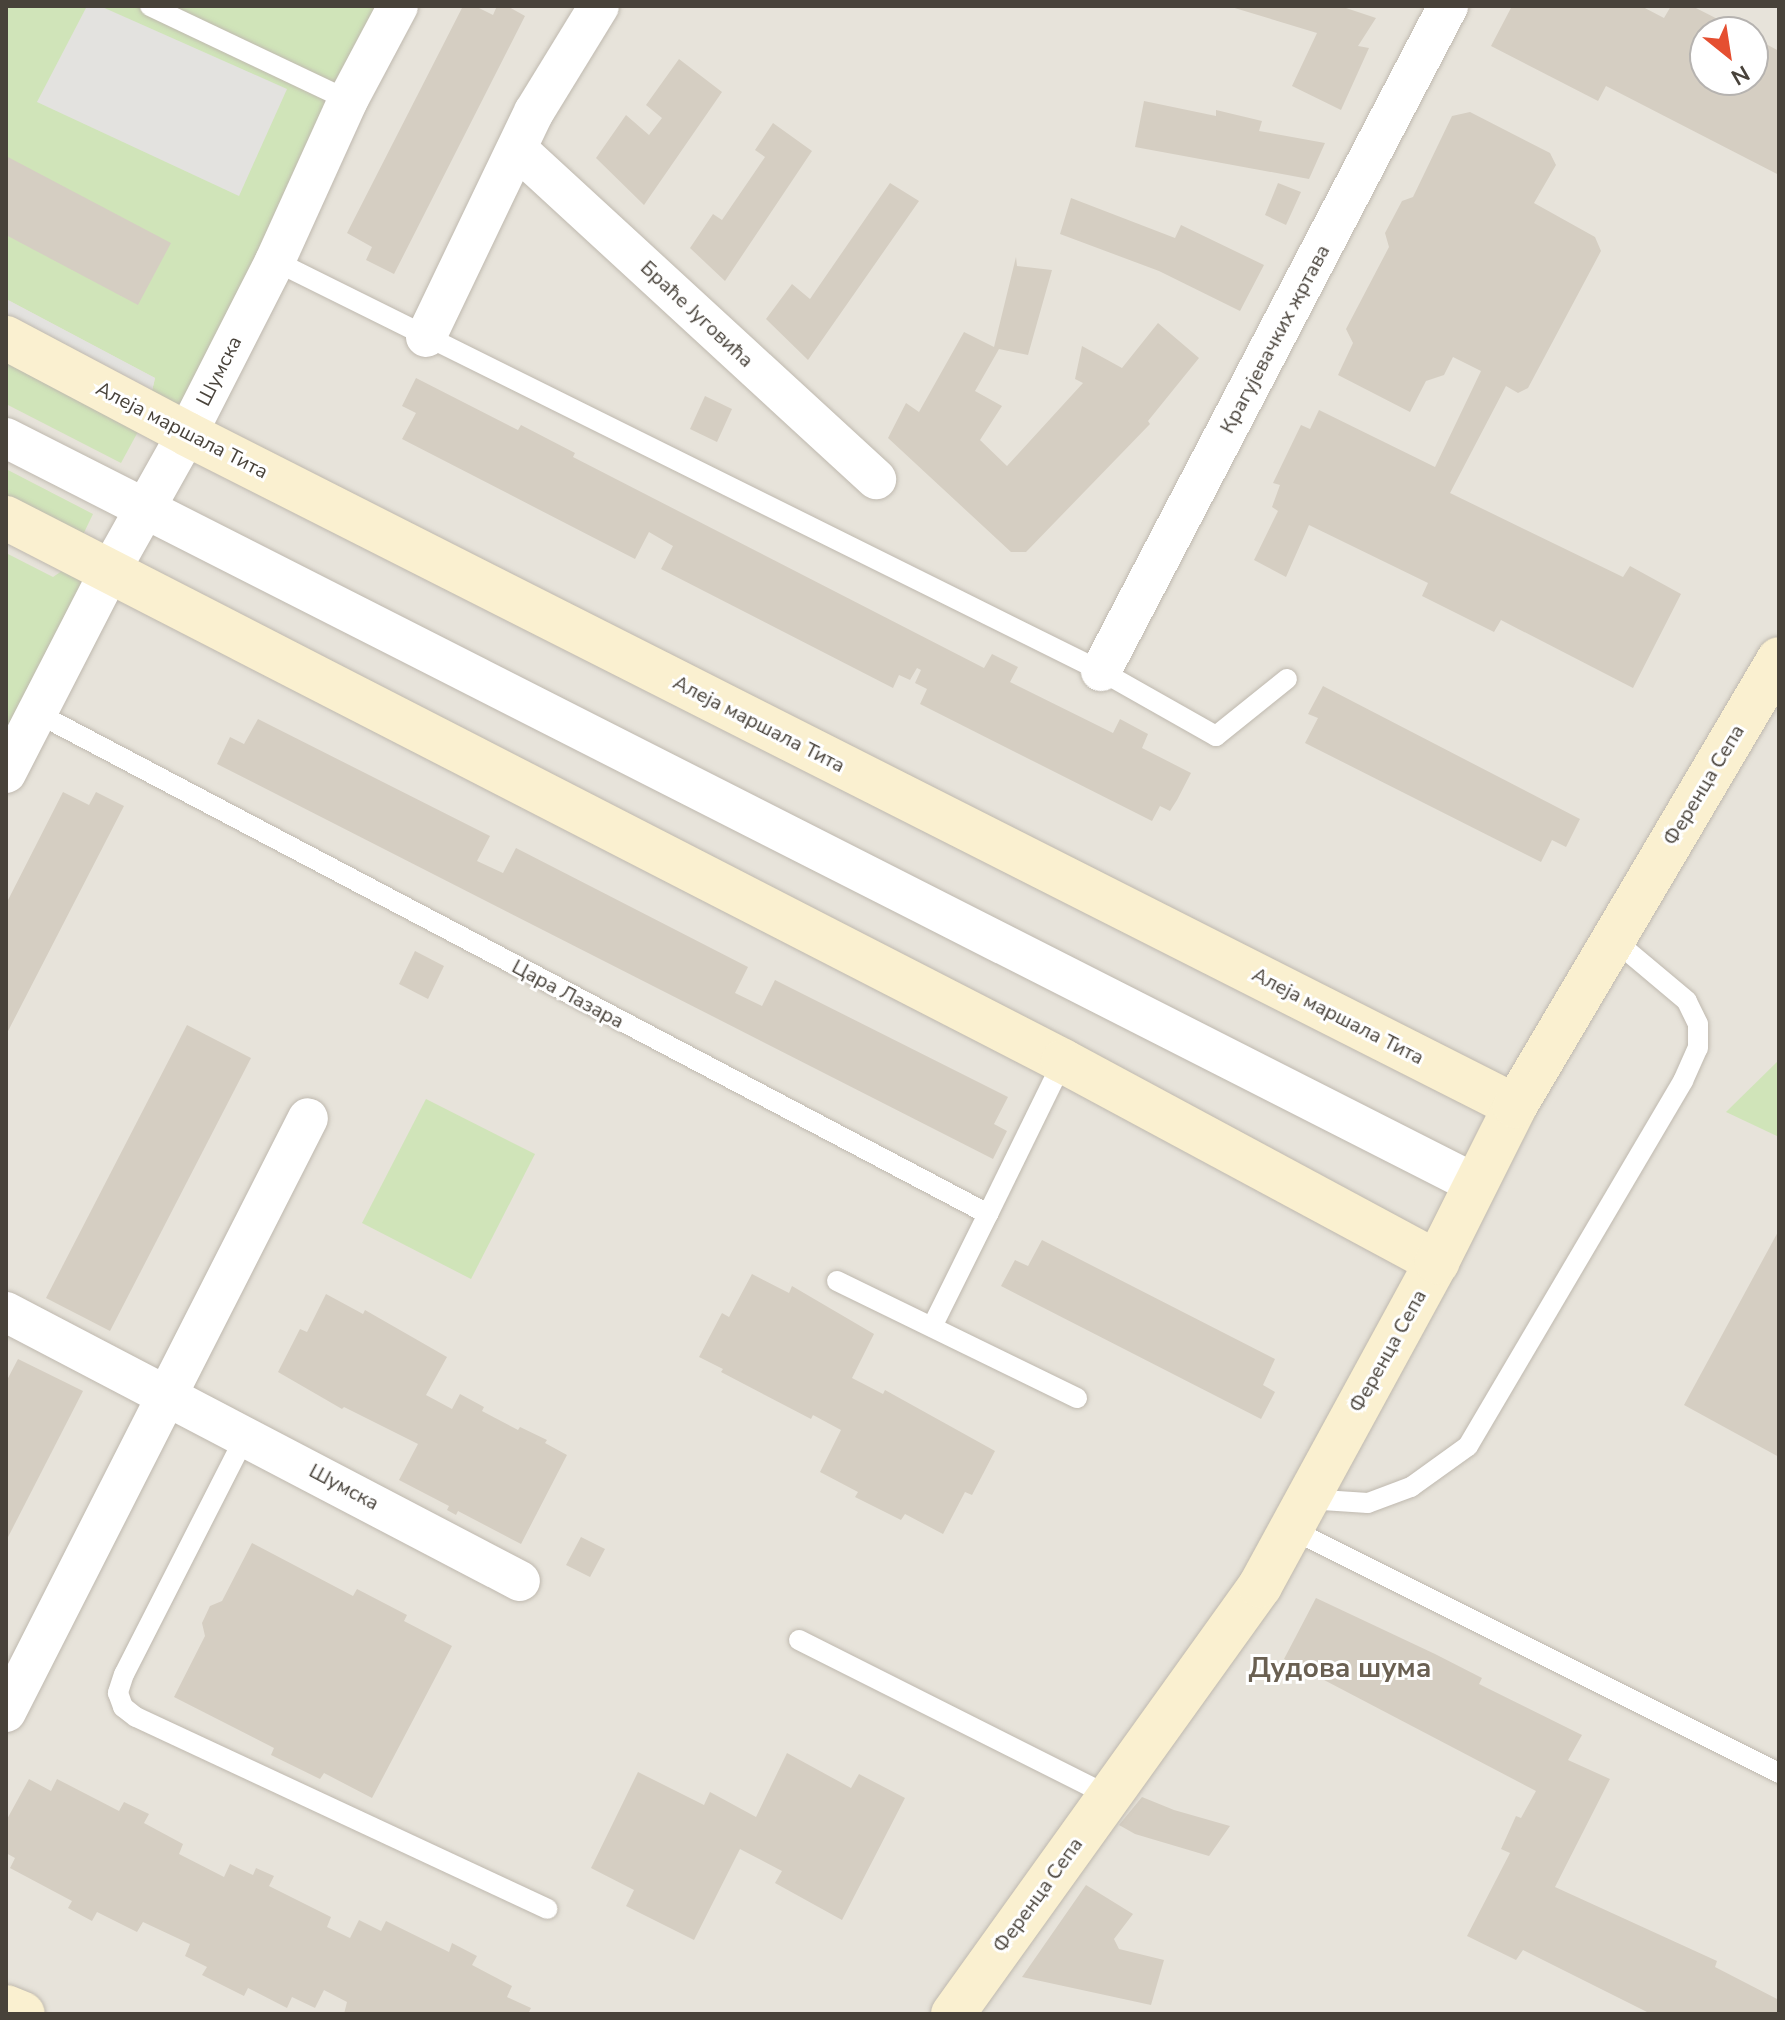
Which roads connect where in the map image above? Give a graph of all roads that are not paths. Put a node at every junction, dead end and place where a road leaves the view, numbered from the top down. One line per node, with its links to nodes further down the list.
1 (150, 6): 5 (lane)
2 (398, 6): 5 (street, Шумска)
3 (599, 6): 6 (street)
4 (1448, 6): 17 (street, Крагујевачких жртава)
5 (348, 100): 7 (street, Шумска)
6 (517, 149): 8 (street); 12 (street, Браће Југовића)
7 (275, 261): 8 (lane); 10 (street, Шумска)
8 (426, 337): 17 (lane)
9 (6, 338): 10 (street, Алеја маршала Тита)
10 (187, 434): 13 (street, Шумска); 23 (street, Алеја маршала Тита)
11 (6, 438): 13 (street)
12 (876, 479)
13 (146, 510): 15 (street, Шумска); 25 (street)
14 (6, 518): 15 (street)
15 (110, 571): 19 (street, Шумска); 22 (street)
16 (1779, 659): 21 (street, Ференца Сепа)
17 (1101, 671): 18 (lane)
18 (1287, 679)
19 (37, 713): 20 (street, Шумска); 26 (lane, Цара Лазара)
20 (6, 773)
21 (1613, 939): 23 (street, Ференца Сепа); 34 (lane)
22 (1063, 1061): 26 (lane); 27 (street)
23 (1515, 1106): 25 (street, Ференца Сепа)
24 (308, 1118): 31 (street)
25 (1475, 1184): 27 (street, Ференца Сепа)
26 (988, 1214): 30 (lane)
27 (1437, 1262): 34 (street, Ференца Сепа)
28 (837, 1281): 30 (lane)
29 (6, 1312): 31 (street, Шумска)
30 (932, 1327): 32 (lane)
31 (167, 1396): 33 (street, Шумска); 37 (street)
32 (1077, 1398)
33 (246, 1435): 35 (street, Шумска); 40 (lane)
34 (1299, 1514): 38 (lane); 39 (street, Ференца Сепа)
35 (520, 1581)
36 (799, 1640): 39 (lane)
37 (6, 1712)
38 (1779, 1773)
39 (1109, 1796): 43 (street, Ференца Сепа)
40 (547, 1909)
41 (6, 2007): 42 (street)
42 (23, 2014)
43 (953, 2014)

